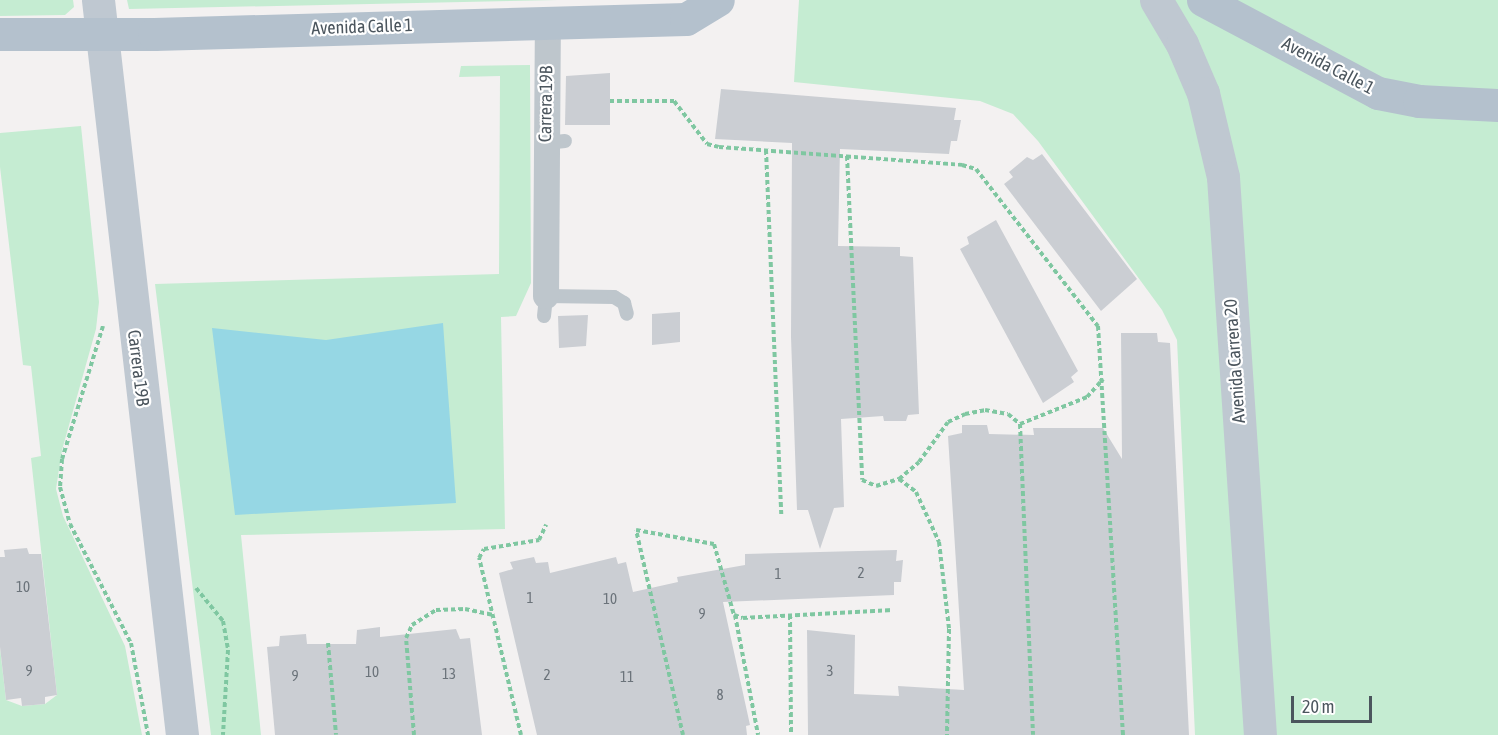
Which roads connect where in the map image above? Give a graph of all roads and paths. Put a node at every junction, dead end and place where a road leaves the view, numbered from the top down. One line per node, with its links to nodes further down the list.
1 (98, 0): 7 (street, Carrera 19B)
2 (718, 0): 5 (main road, Avenida Calle 1)
3 (1156, 0): 38 (street, Avenida Carrera 20)
4 (1203, 0): 9 (main road, Avenida Calle 1)
5 (548, 21): 7 (main road, Avenida Calle 1); 12 (street, Carrera 19B)
6 (0, 34): 7 (main road, Avenida Calle 1)
7 (103, 34): 20 (street, Carrera 19B)
8 (610, 101): 10 (path)
9 (1498, 105)
10 (766, 150): 11 (path); 18 (path)
11 (847, 156): 15 (path); 17 (path)
12 (545, 306): 13 (lane)
13 (627, 314)
14 (104, 321): 26 (path)
15 (1103, 378): 16 (path); 37 (path)
16 (1020, 424): 17 (path); 36 (path)
17 (899, 479): 35 (path)
18 (781, 515)
19 (546, 525): 22 (path)
20 (161, 558): 27 (street, Carrera 19B); 28 (path)
21 (893, 610): 24 (path)
22 (493, 615): 30 (path); 31 (path)
23 (735, 615): 24 (path); 32 (path); 33 (path)
24 (790, 615): 34 (path)
25 (328, 643): 29 (path)
26 (148, 735)
27 (182, 735)
28 (224, 735)
29 (336, 735)
30 (414, 735)
31 (521, 735)
32 (683, 735)
33 (758, 735)
34 (791, 735)
35 (947, 735)
36 (1033, 735)
37 (1122, 735)
38 (1260, 735)

